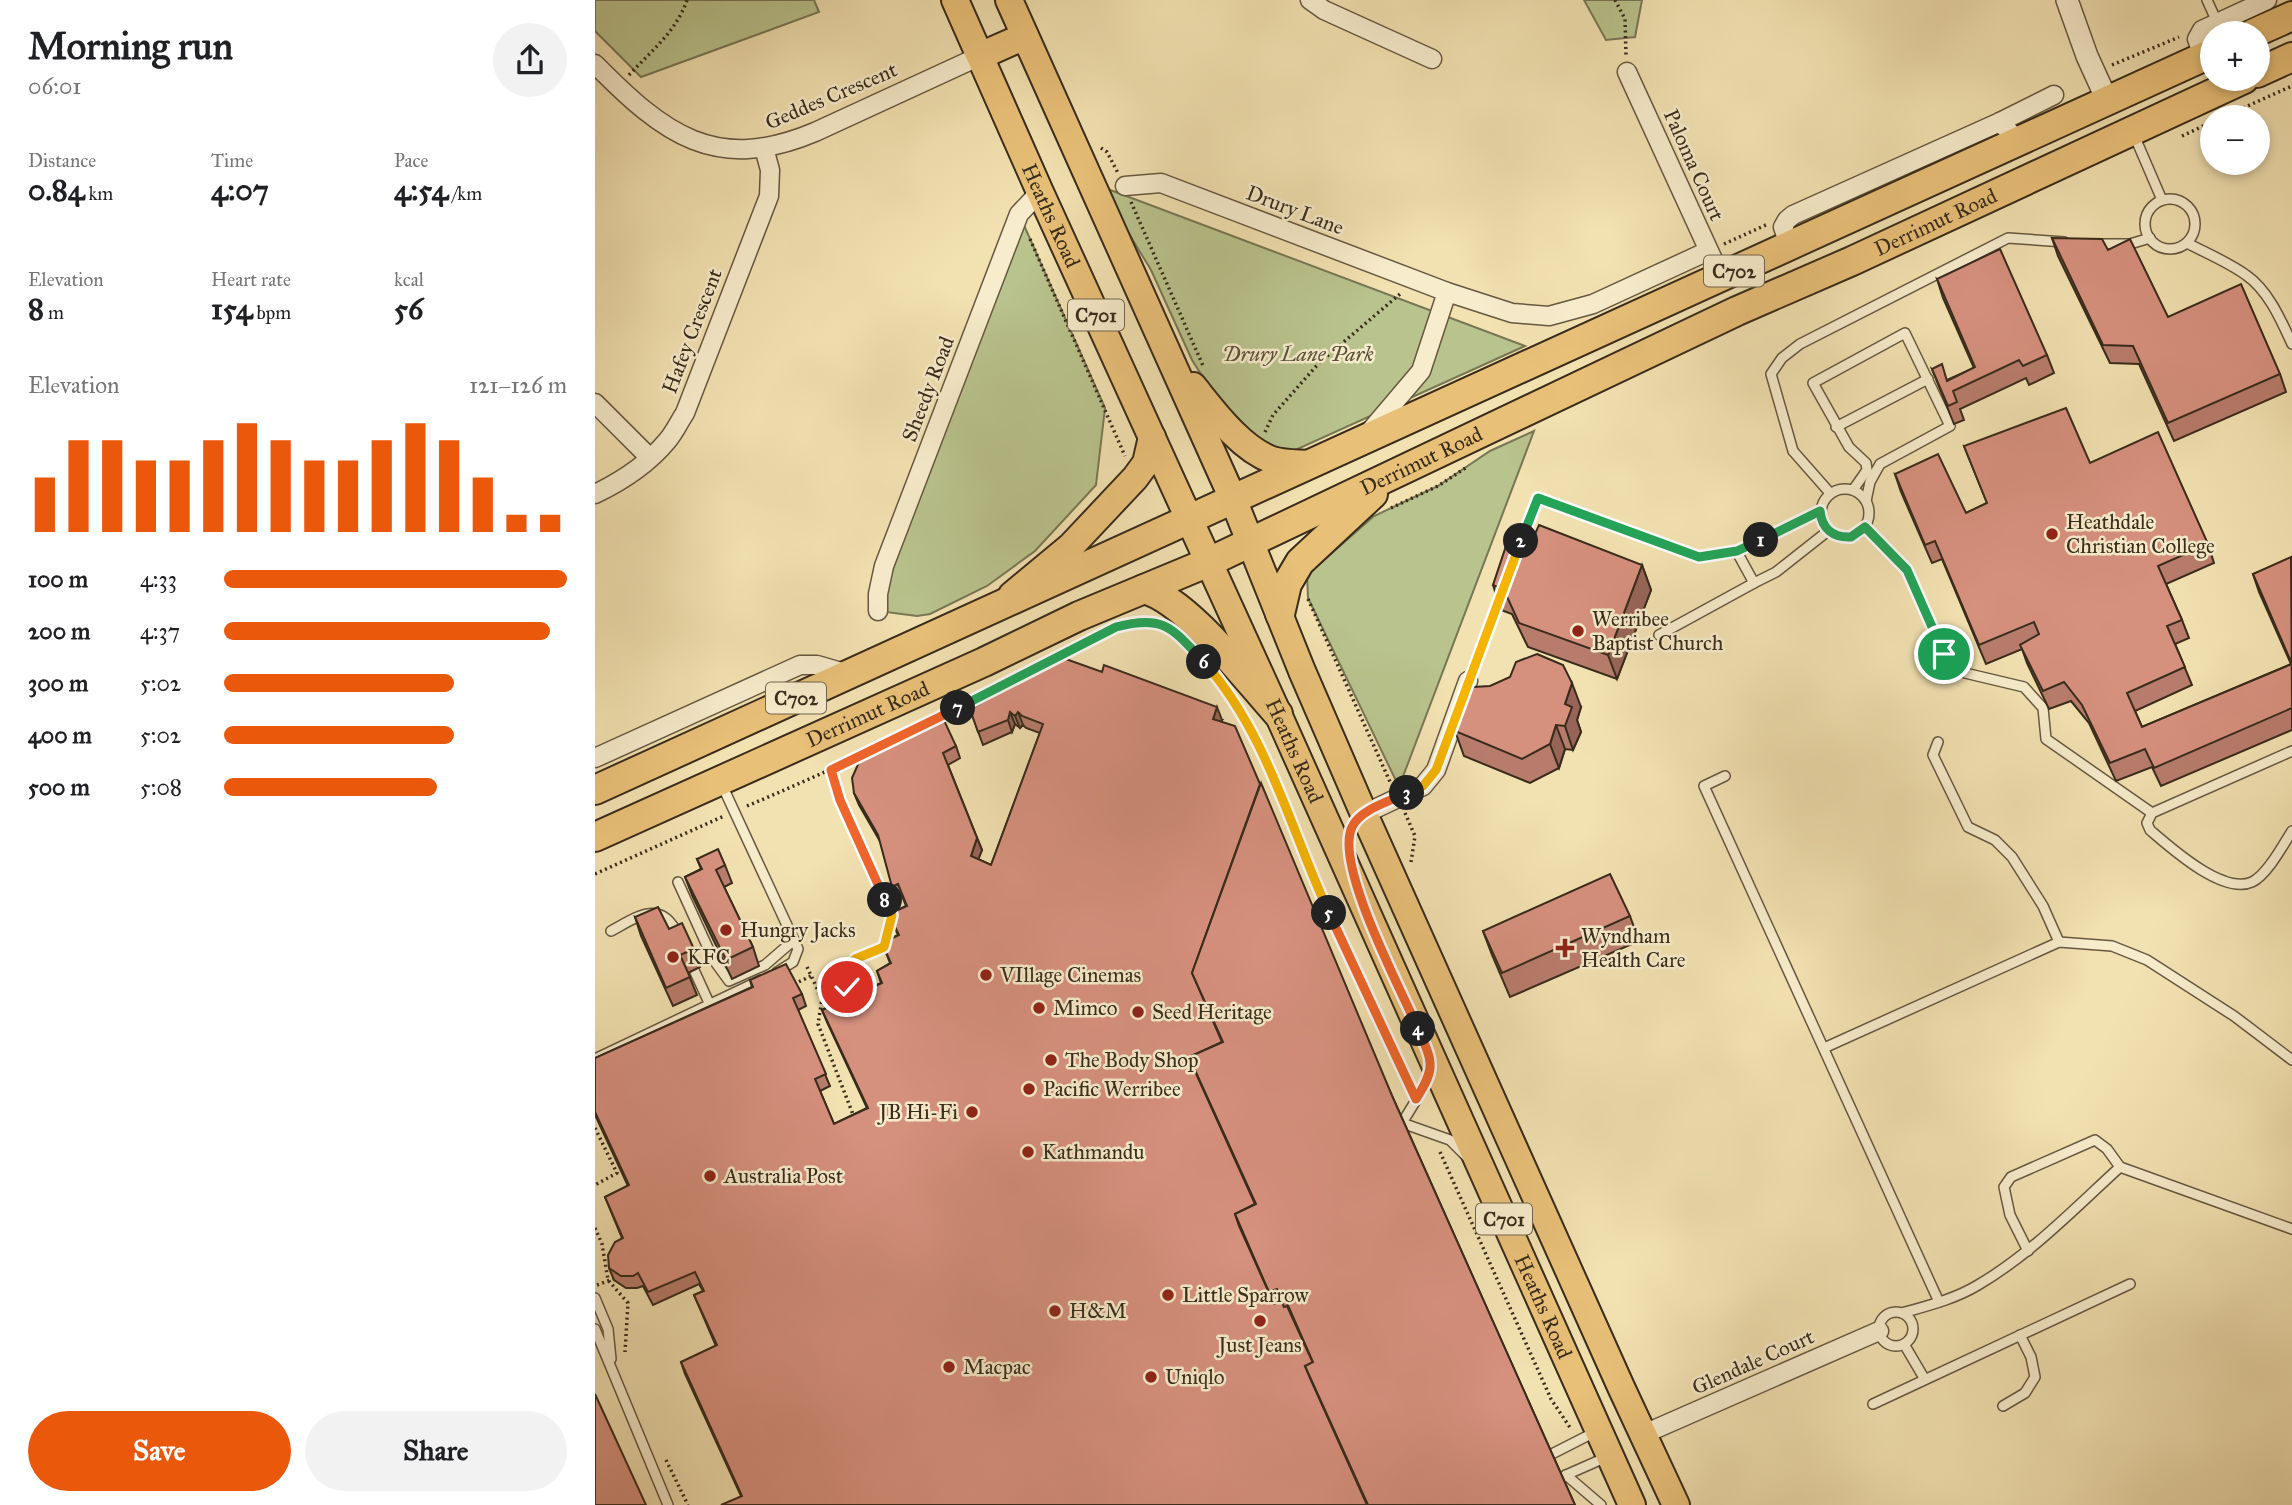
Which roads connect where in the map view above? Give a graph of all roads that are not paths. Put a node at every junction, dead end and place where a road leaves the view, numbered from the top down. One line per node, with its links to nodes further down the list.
1 (955, 0): 14 (main road, Heaths Road / C701)
2 (1009, 0): 12 (main road, Heaths Road / C701)
3 (1310, 0): 15 (street)
4 (2067, 0): 20 (street)
5 (2073, 0): 20 (street)
6 (2207, 0): 9 (lane)
7 (2262, 1): 10 (street)
8 (2292, 16): 11 (highway)
9 (2208, 21)
10 (2238, 21)
11 (2270, 26)
12 (1025, 36): 14 (main road); 38 (main road, Heaths Road / C701)
13 (2200, 51): 20 (highway, Derrimut Road / C702)
14 (980, 56): 23 (street, Geddes Crescent); 25 (main road, Heaths Road / C701)
15 (1432, 59)
16 (595, 64): 23 (street, Geddes Crescent)
17 (1627, 72): 32 (street, Paloma Court)
18 (2218, 91): 21 (highway, Derrimut Road / C702)
19 (2054, 95): 22 (street)
20 (2113, 97): 21 (highway); 22 (highway, Derrimut Road / C702)
21 (2132, 131): 26 (lane); 33 (highway, Derrimut Road / C702)
22 (2009, 132): 27 (highway, Derrimut Road / C702)
23 (764, 148): 44 (street, Hafey Crescent)
24 (1125, 186): 35 (street, Drury Lane)
25 (1040, 192): 42 (main road, Heaths Road / C701); 64 (street, Sheedy Road)
26 (2162, 200): 28 (lane); 31 (lane)
27 (1788, 233): 33 (highway); 34 (highway, Derrimut Road / C702)
28 (2150, 239): 30 (lane); 31 (lane)
29 (2073, 242): 48 (lane)
30 (2087, 243)
31 (2187, 243): 37 (lane)
32 (1708, 251): 34 (street, Paloma Court); 35 (street, Drury Lane)
33 (1851, 261): 36 (highway, Derrimut Road / C702)
34 (1721, 277): 36 (highway); 43 (highway, Derrimut Road / C702)
35 (1447, 292): 43 (street)
36 (1737, 311): 46 (highway, Derrimut Road / C702)
37 (2292, 344)
38 (1170, 358): 45 (main road); 50 (main road, Heaths Road / C701)
39 (1928, 379): 41 (lane); 41 (lane); 51 (lane)
40 (595, 403): 44 (street)
41 (1836, 427): 47 (lane)
42 (1152, 437): 53 (main road, Heaths Road / C701); 63 (main road)
43 (1361, 440): 45 (highway, Derrimut Road / C702)
44 (650, 458): 49 (street, Hafey Crescent)
45 (1310, 464): 50 (highway, Derrimut Road / C702)
46 (1393, 475): 56 (highway, Derrimut Road / C702); 65 (highway)
47 (1853, 490): 48 (lane); 51 (lane)
48 (1830, 493): 52 (lane)
49 (595, 494)
50 (1233, 499): 53 (highway, Derrimut Road / C702); 56 (main road, Heaths Road / C701)
51 (1866, 501): 54 (lane)
52 (1820, 511): 55 (lane); 57 (lane)
53 (1189, 520): 59 (main road, Heaths Road / C701); 63 (highway, Derrimut Road / C702)
54 (1865, 527): 55 (lane); 76 (lane)
55 (1828, 531): 61 (lane)
56 (1249, 543): 59 (highway, Derrimut Road / C702); 65 (main road, Heaths Road / C701)
57 (1737, 551): 58 (lane); 61 (lane)
58 (1517, 553)
59 (1209, 562): 62 (highway, Derrimut Road / C702); 69 (main road, Heaths Road / C701)
60 (1508, 576): 68 (lane)
61 (1754, 583): 66 (lane)
62 (1145, 589): 69 (highway); 74 (highway, Derrimut Road / C702)
63 (997, 607): 67 (highway, Derrimut Road / C702)
64 (879, 611)
65 (1280, 614): 77 (main road, Heaths Road / C701)
66 (1659, 635)
67 (848, 674): 72 (street); 75 (highway, Derrimut Road / C702)
68 (1468, 681): 77 (street)
69 (1278, 714): 81 (main road, Heaths Road / C701)
70 (1938, 742): 83 (lane)
71 (2292, 751): 76 (lane)
72 (595, 758)
73 (1725, 776): 88 (lane)
74 (720, 780): 79 (highway, Derrimut Road / C702); 85 (lane)
75 (595, 790)
76 (2153, 813): 78 (lane)
77 (1364, 814): 81 (main road); 108 (main road, Heaths Road / C701)
78 (2292, 831)
79 (595, 837)
80 (678, 882): 85 (lane)
81 (1357, 890): 89 (main road, Heaths Road / C701)
82 (611, 931): 84 (lane)
83 (2059, 942): 88 (lane); 91 (lane)
84 (682, 944)
85 (796, 944): 87 (lane)
86 (694, 970): 87 (lane)
87 (710, 1005): 90 (lane)
88 (1824, 1048): 98 (lane)
89 (1431, 1057): 93 (main road, Heaths Road / C701); 93 (lane)
90 (595, 1059)
91 (2292, 1060)
92 (2120, 1167): 94 (lane); 95 (lane); 95 (lane)
93 (1486, 1178): 109 (main road, Heaths Road / C701)
94 (2292, 1229)
95 (2028, 1251): 98 (lane)
96 (2130, 1284): 102 (lane)
97 (595, 1298): 104 (lane)
98 (1939, 1302): 99 (lane)
99 (1902, 1313): 101 (lane); 103 (lane)
100 (595, 1329): 104 (lane)
101 (1879, 1331): 103 (lane); 108 (street, Glendale Court)
102 (2020, 1335): 105 (lane); 107 (lane)
103 (1904, 1344): 105 (lane)
104 (611, 1367): 114 (lane)
105 (1924, 1378): 106 (lane)
106 (1873, 1404)
107 (2003, 1406)
108 (1644, 1434): 109 (main road); 110 (main road); 117 (main road, Heaths Road / C701)
109 (1588, 1435): 110 (main road, Heaths Road / C701); 111 (lane)
110 (1610, 1455): 112 (lane); 116 (main road, Heaths Road / C701)
111 (1540, 1461)
112 (1566, 1475): 113 (lane); 115 (lane)
113 (1540, 1492)
114 (668, 1505)
115 (1601, 1505)
116 (1632, 1505)
117 (1676, 1505)

